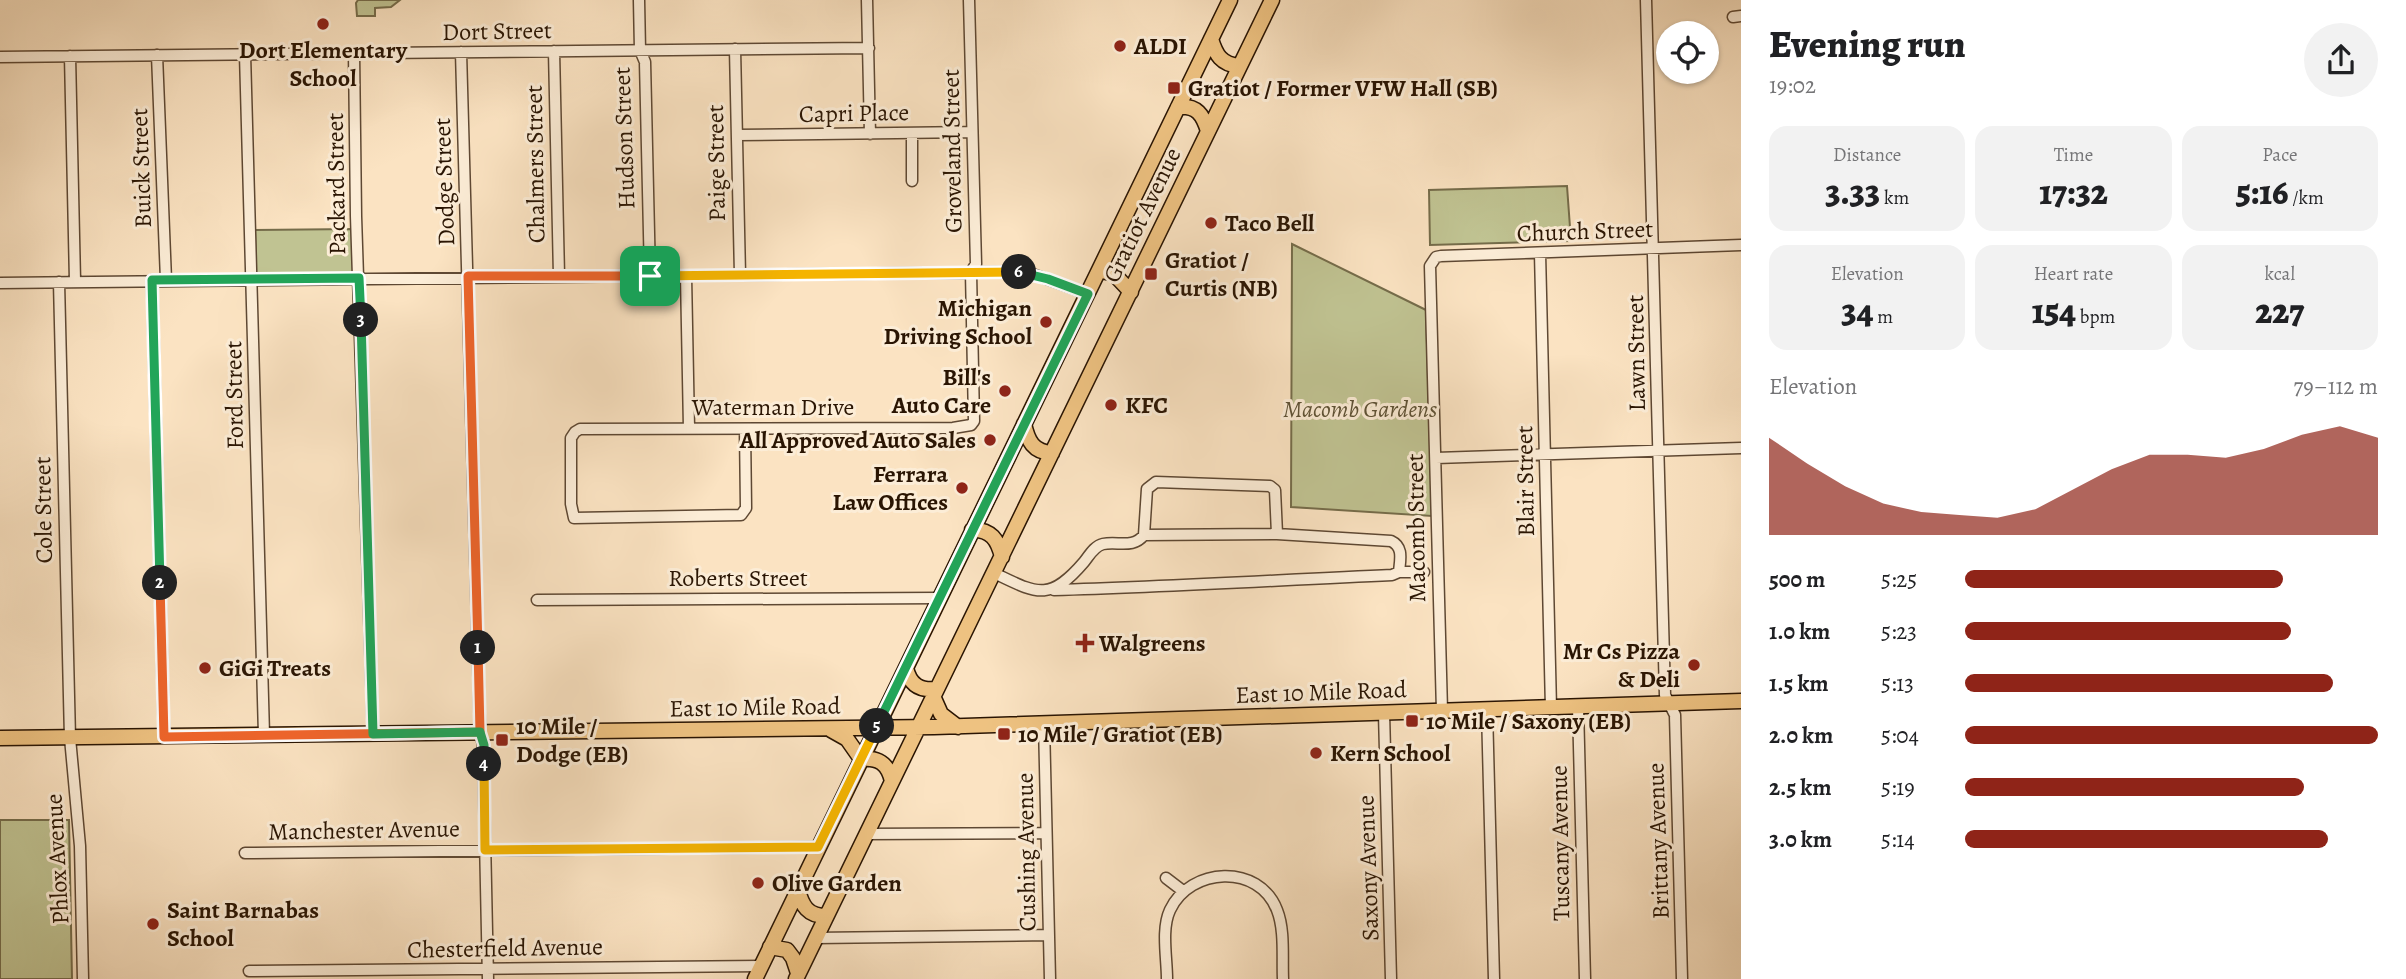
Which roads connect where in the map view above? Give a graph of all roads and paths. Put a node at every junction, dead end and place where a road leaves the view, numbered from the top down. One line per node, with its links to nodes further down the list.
1 (639, 0): 10 (street, Hudson Street)
2 (867, 0): 8 (street)
3 (969, 0): 21 (street, Groveland Street)
4 (1230, 0): 7 (main road, Gratiot Avenue)
5 (1272, 0): 18 (main road, Gratiot Avenue)
6 (1646, 0): 27 (street, Lawn Street)
7 (1211, 39): 18 (main road); 19 (main road, Gratiot Avenue)
8 (869, 48): 9 (street, Dort Street); 23 (street)
9 (735, 49): 10 (street, Dort Street); 24 (street, Paige Street)
10 (640, 50): 11 (street, Dort Street); 35 (street, Hudson Street)
11 (554, 51): 12 (street, Dort Street); 34 (street, Chalmers Street)
12 (461, 52): 13 (street, Dort Street); 33 (street, Dodge Street)
13 (354, 53): 14 (street, Dort Street); 38 (street, Packard Street)
14 (245, 54): 15 (street, Dort Street); 37 (street, Ford Street)
15 (157, 55): 16 (street, Dort Street); 40 (street, Buick Street)
16 (70, 56): 17 (street, Dort Street); 41 (street)
17 (0, 57)
18 (1239, 66): 20 (main road, Gratiot Avenue)
19 (1178, 107): 20 (main road); 30 (main road, Gratiot Avenue)
20 (1208, 131): 44 (main road, Gratiot Avenue)
21 (972, 132): 22 (street, Capri Place); 31 (street, Groveland Street)
22 (912, 133): 23 (street, Capri Place); 25 (street)
23 (870, 134): 24 (street, Capri Place)
24 (737, 135): 32 (street, Paige Street)
25 (912, 181)
26 (1741, 245): 27 (street, Church Street)
27 (1654, 250): 28 (street, Church Street); 51 (street, Lawn Street)
28 (1540, 253): 29 (street, Church Street); 53 (street, Blair Street)
29 (1432, 261): 54 (street, Macomb Street)
30 (1099, 270): 44 (main road); 45 (main road, Gratiot Avenue)
31 (971, 272): 32 (street); 45 (street); 47 (street, Groveland Street)
32 (740, 275): 36 (street)
33 (468, 276): 34 (street); 38 (street); 79 (street, Dodge Street)
34 (559, 276): 35 (street)
35 (650, 276): 36 (street)
36 (686, 276): 48 (street)
37 (252, 278): 38 (street); 40 (street); 81 (street, Ford Street)
38 (359, 278): 80 (street, Packard Street)
39 (152, 280): 40 (street); 41 (street); 82 (street)
40 (166, 280)
41 (75, 281): 42 (street)
42 (59, 282): 43 (street); 84 (street, Cole Street)
43 (0, 283)
44 (1130, 292): 52 (main road, Gratiot Avenue)
45 (1088, 294): 46 (main road, Gratiot Avenue)
46 (1024, 424): 52 (main road); 55 (main road, Gratiot Avenue)
47 (971, 425): 49 (street, Waterman Drive)
48 (689, 428): 49 (street, Waterman Drive); 49 (street, Waterman Drive)
49 (744, 429)
50 (1741, 448): 51 (street)
51 (1659, 450): 53 (street); 68 (street, Lawn Street)
52 (1052, 453): 58 (main road, Gratiot Avenue)
53 (1545, 455): 54 (street); 70 (street, Blair Street)
54 (1436, 458): 72 (street, Macomb Street)
55 (972, 530): 58 (main road); 63 (main road, Gratiot Avenue)
56 (1277, 534): 57 (street); 57 (street); 59 (street)
57 (1144, 535): 62 (street)
58 (1002, 557): 61 (main road, Gratiot Avenue)
59 (1399, 572): 60 (street); 62 (street)
60 (1424, 572)
61 (994, 573): 62 (street); 66 (main road, Gratiot Avenue)
62 (1054, 590)
63 (939, 598): 64 (street, Roberts Street); 65 (main road, Gratiot Avenue)
64 (537, 600)
65 (906, 668): 66 (main road); 78 (main road, Gratiot Avenue)
66 (935, 693): 75 (main road, Gratiot Avenue); 76 (main road)
67 (1741, 701): 68 (main road)
68 (1668, 704): 69 (main road); 110 (street, Brittany Avenue)
69 (1578, 707): 70 (main road, East 10 Mile Road); 109 (street, Tuscany Avenue)
70 (1551, 708): 71 (main road, East 10 Mile Road)
71 (1487, 710): 72 (main road, East 10 Mile Road); 108 (street)
72 (1442, 711): 73 (main road, East 10 Mile Road)
73 (1384, 713): 74 (main road, East 10 Mile Road); 107 (street, Saxony Avenue)
74 (1044, 724): 76 (main road, East 10 Mile Road); 87 (street, Cushing Avenue)
75 (918, 727): 76 (main road, East 10 Mile Road); 78 (main road, East 10 Mile Road); 86 (main road, Gratiot Avenue)
76 (958, 727)
77 (827, 728): 78 (main road, East 10 Mile Road); 79 (main road, East 10 Mile Road); 85 (main road)
78 (876, 728): 85 (main road, Gratiot Avenue)
79 (480, 732): 80 (main road, East 10 Mile Road); 90 (street, Dodge Street)
80 (373, 734): 81 (main road, East 10 Mile Road)
81 (264, 735): 82 (main road, East 10 Mile Road)
82 (164, 737): 84 (main road, East 10 Mile Road)
83 (0, 738): 84 (main road, East 10 Mile Road)
84 (70, 738): 103 (street, Phlox Avenue)
85 (861, 759): 86 (main road); 89 (main road, Gratiot Avenue)
86 (892, 781): 88 (main road, Gratiot Avenue)
87 (1046, 833): 88 (street); 96 (street, Cushing Avenue)
88 (866, 834): 95 (main road, Gratiot Avenue)
89 (818, 847): 90 (street, Manchester Avenue); 93 (main road, Gratiot Avenue)
90 (485, 850): 91 (street, Manchester Avenue); 101 (street, Dodge Street)
91 (245, 853)
92 (1166, 878): 94 (street)
93 (798, 890): 95 (main road); 98 (main road, Gratiot Avenue)
94 (1183, 891): 105 (street); 106 (street)
95 (825, 916): 97 (main road, Gratiot Avenue)
96 (1049, 935): 97 (street); 104 (street, Cushing Avenue)
97 (815, 938): 102 (main road, Gratiot Avenue)
98 (770, 947): 100 (main road, Gratiot Avenue); 102 (main road)
99 (249, 971): 101 (street, Chesterfield Avenue)
100 (758, 972): 101 (street, Chesterfield Avenue)
101 (488, 974)
102 (797, 976)
103 (83, 979)
104 (1050, 979)
105 (1167, 979)
106 (1283, 979)
107 (1391, 979)
108 (1494, 979)
109 (1585, 979)
110 (1682, 979)

